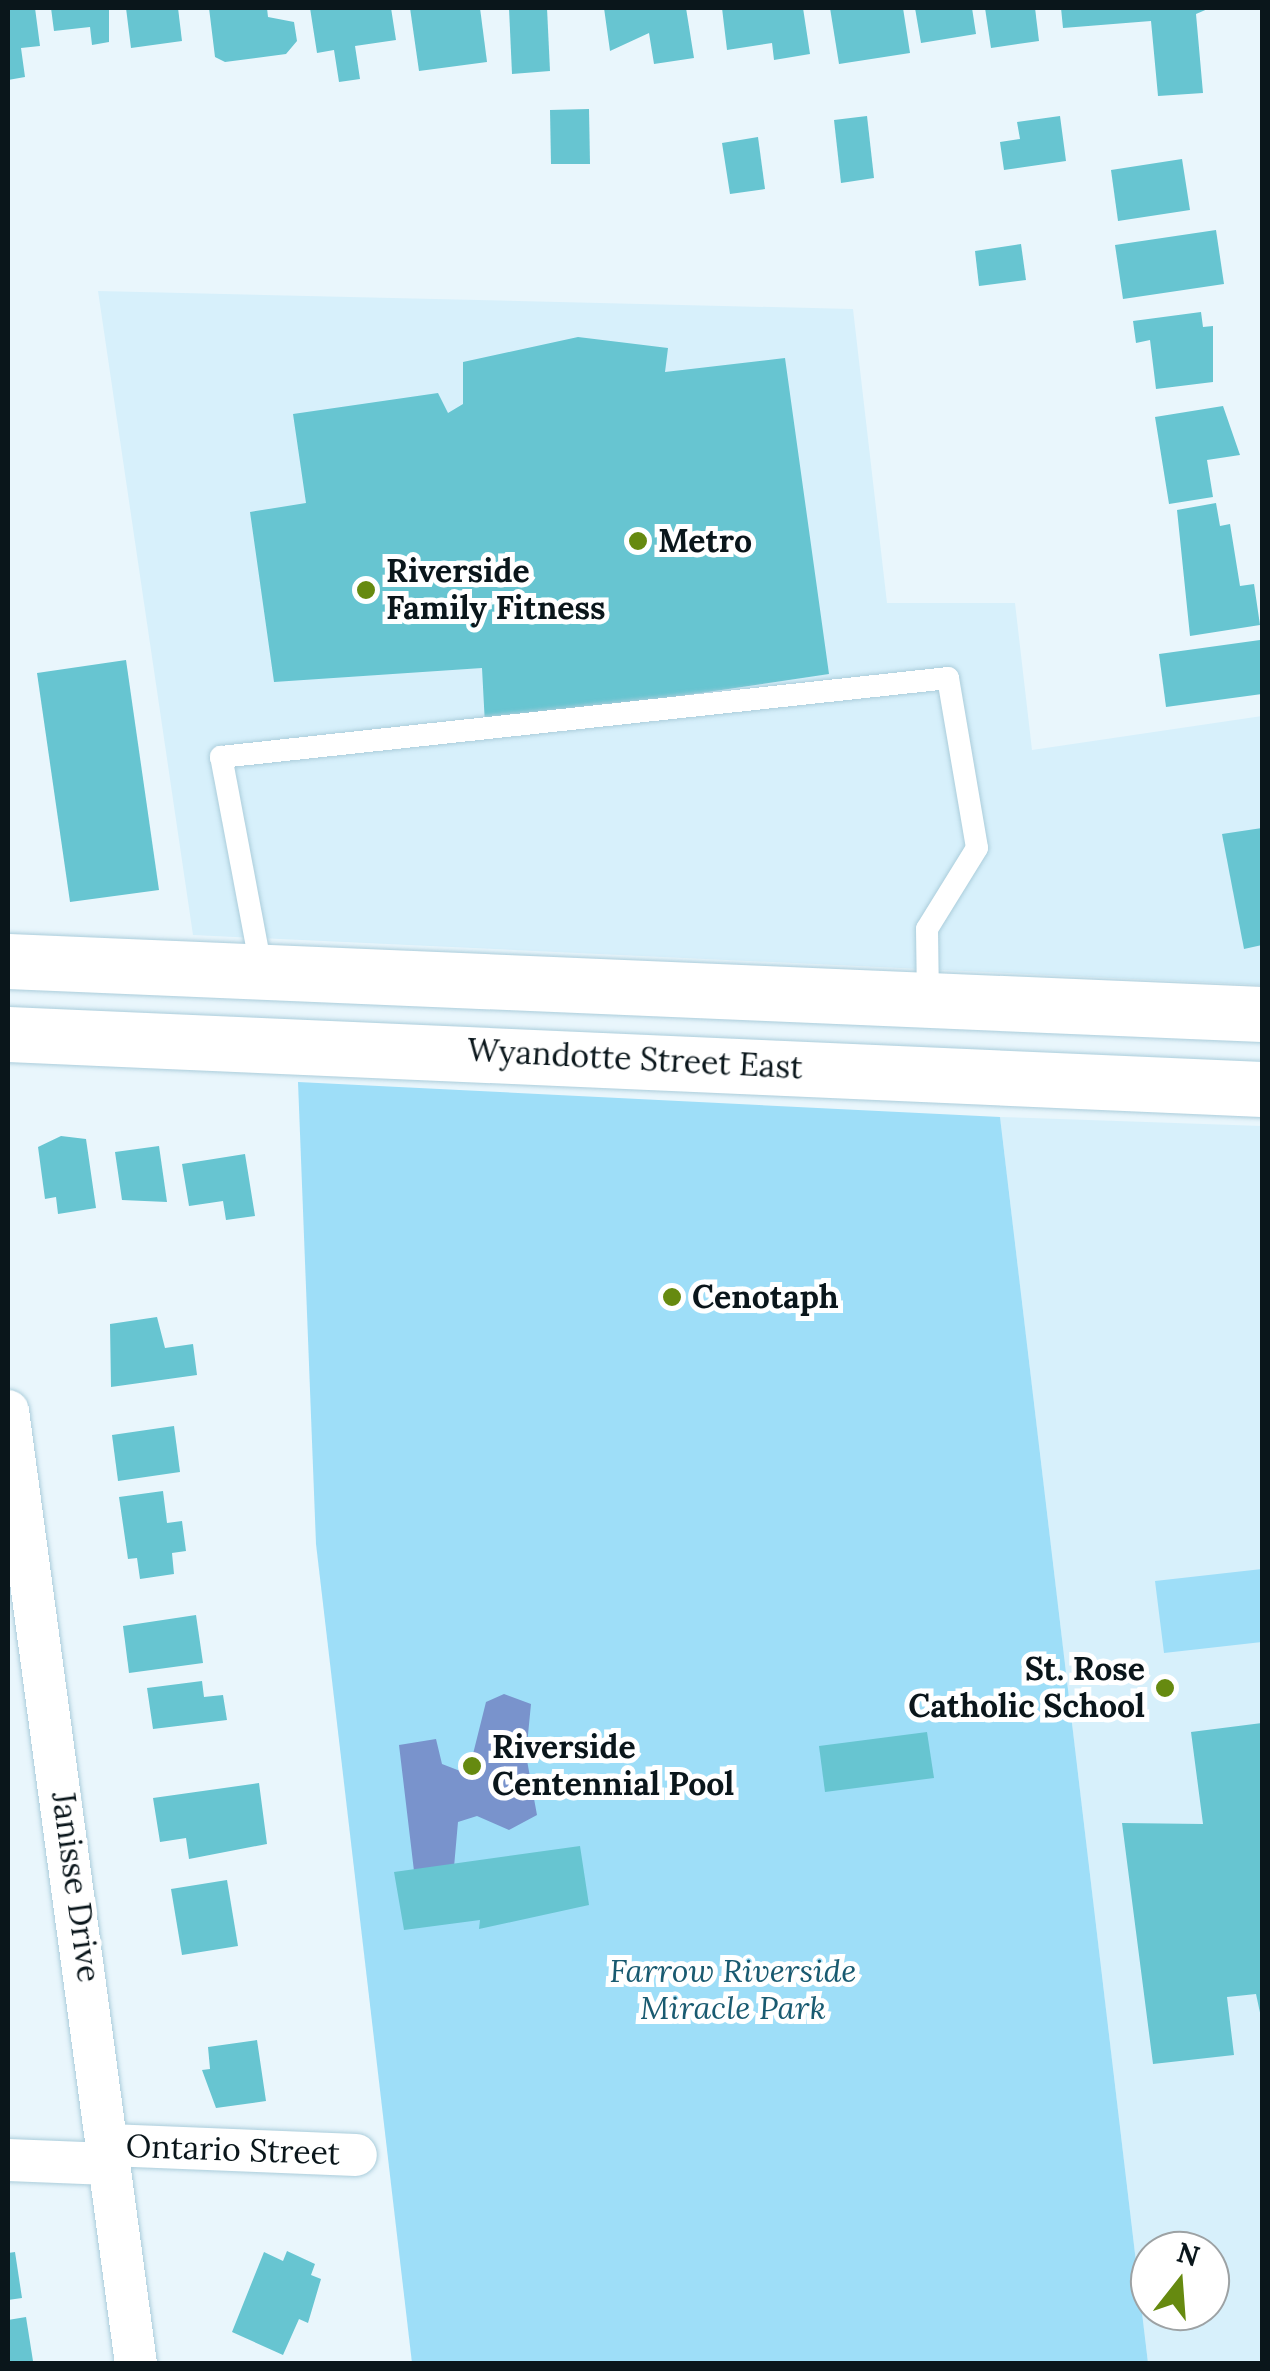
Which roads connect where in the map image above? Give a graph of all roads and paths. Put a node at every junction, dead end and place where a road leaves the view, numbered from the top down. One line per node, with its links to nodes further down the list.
1 (8, 961): 2 (main road)
2 (262, 973): 3 (main road); 3 (lane)
3 (928, 1001): 4 (main road); 6 (main road)
4 (1262, 1014)
5 (8, 1034): 6 (main road, Wyandotte Street East)
6 (931, 1073): 7 (main road, Wyandotte Street East)
7 (1262, 1089)
8 (8, 1411): 10 (street, Janisse Drive)
9 (356, 2154): 10 (street, Ontario Street)
10 (109, 2155): 11 (street, Ontario Street); 12 (street, Janisse Drive)
11 (8, 2160)
12 (136, 2364)

